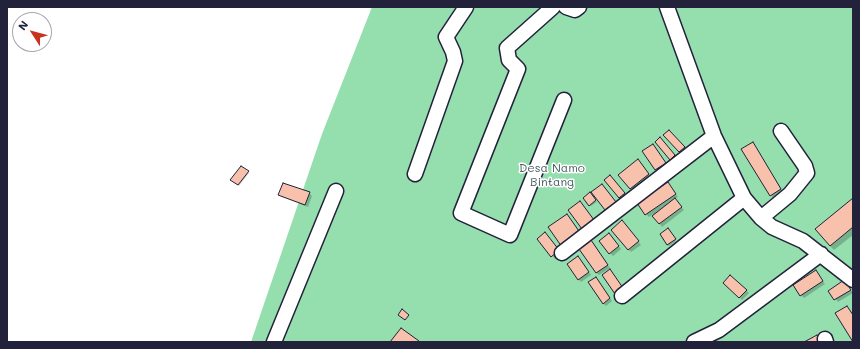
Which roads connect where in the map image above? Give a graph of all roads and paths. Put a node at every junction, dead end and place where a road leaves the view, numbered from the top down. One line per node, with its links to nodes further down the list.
1 (466, 7): 9 (street)
2 (553, 7): 6 (street)
3 (566, 7): 4 (street)
4 (580, 7)
5 (667, 7): 8 (street)
6 (564, 100)
7 (781, 131): 12 (street)
8 (714, 136): 11 (street); 13 (street)
9 (415, 174)
10 (336, 191): 17 (street)
11 (744, 198): 12 (street); 16 (street)
12 (761, 218): 14 (street)
13 (562, 253)
14 (822, 254): 15 (street); 18 (street)
15 (853, 280)
16 (622, 296)
17 (274, 342)
18 (694, 342)

